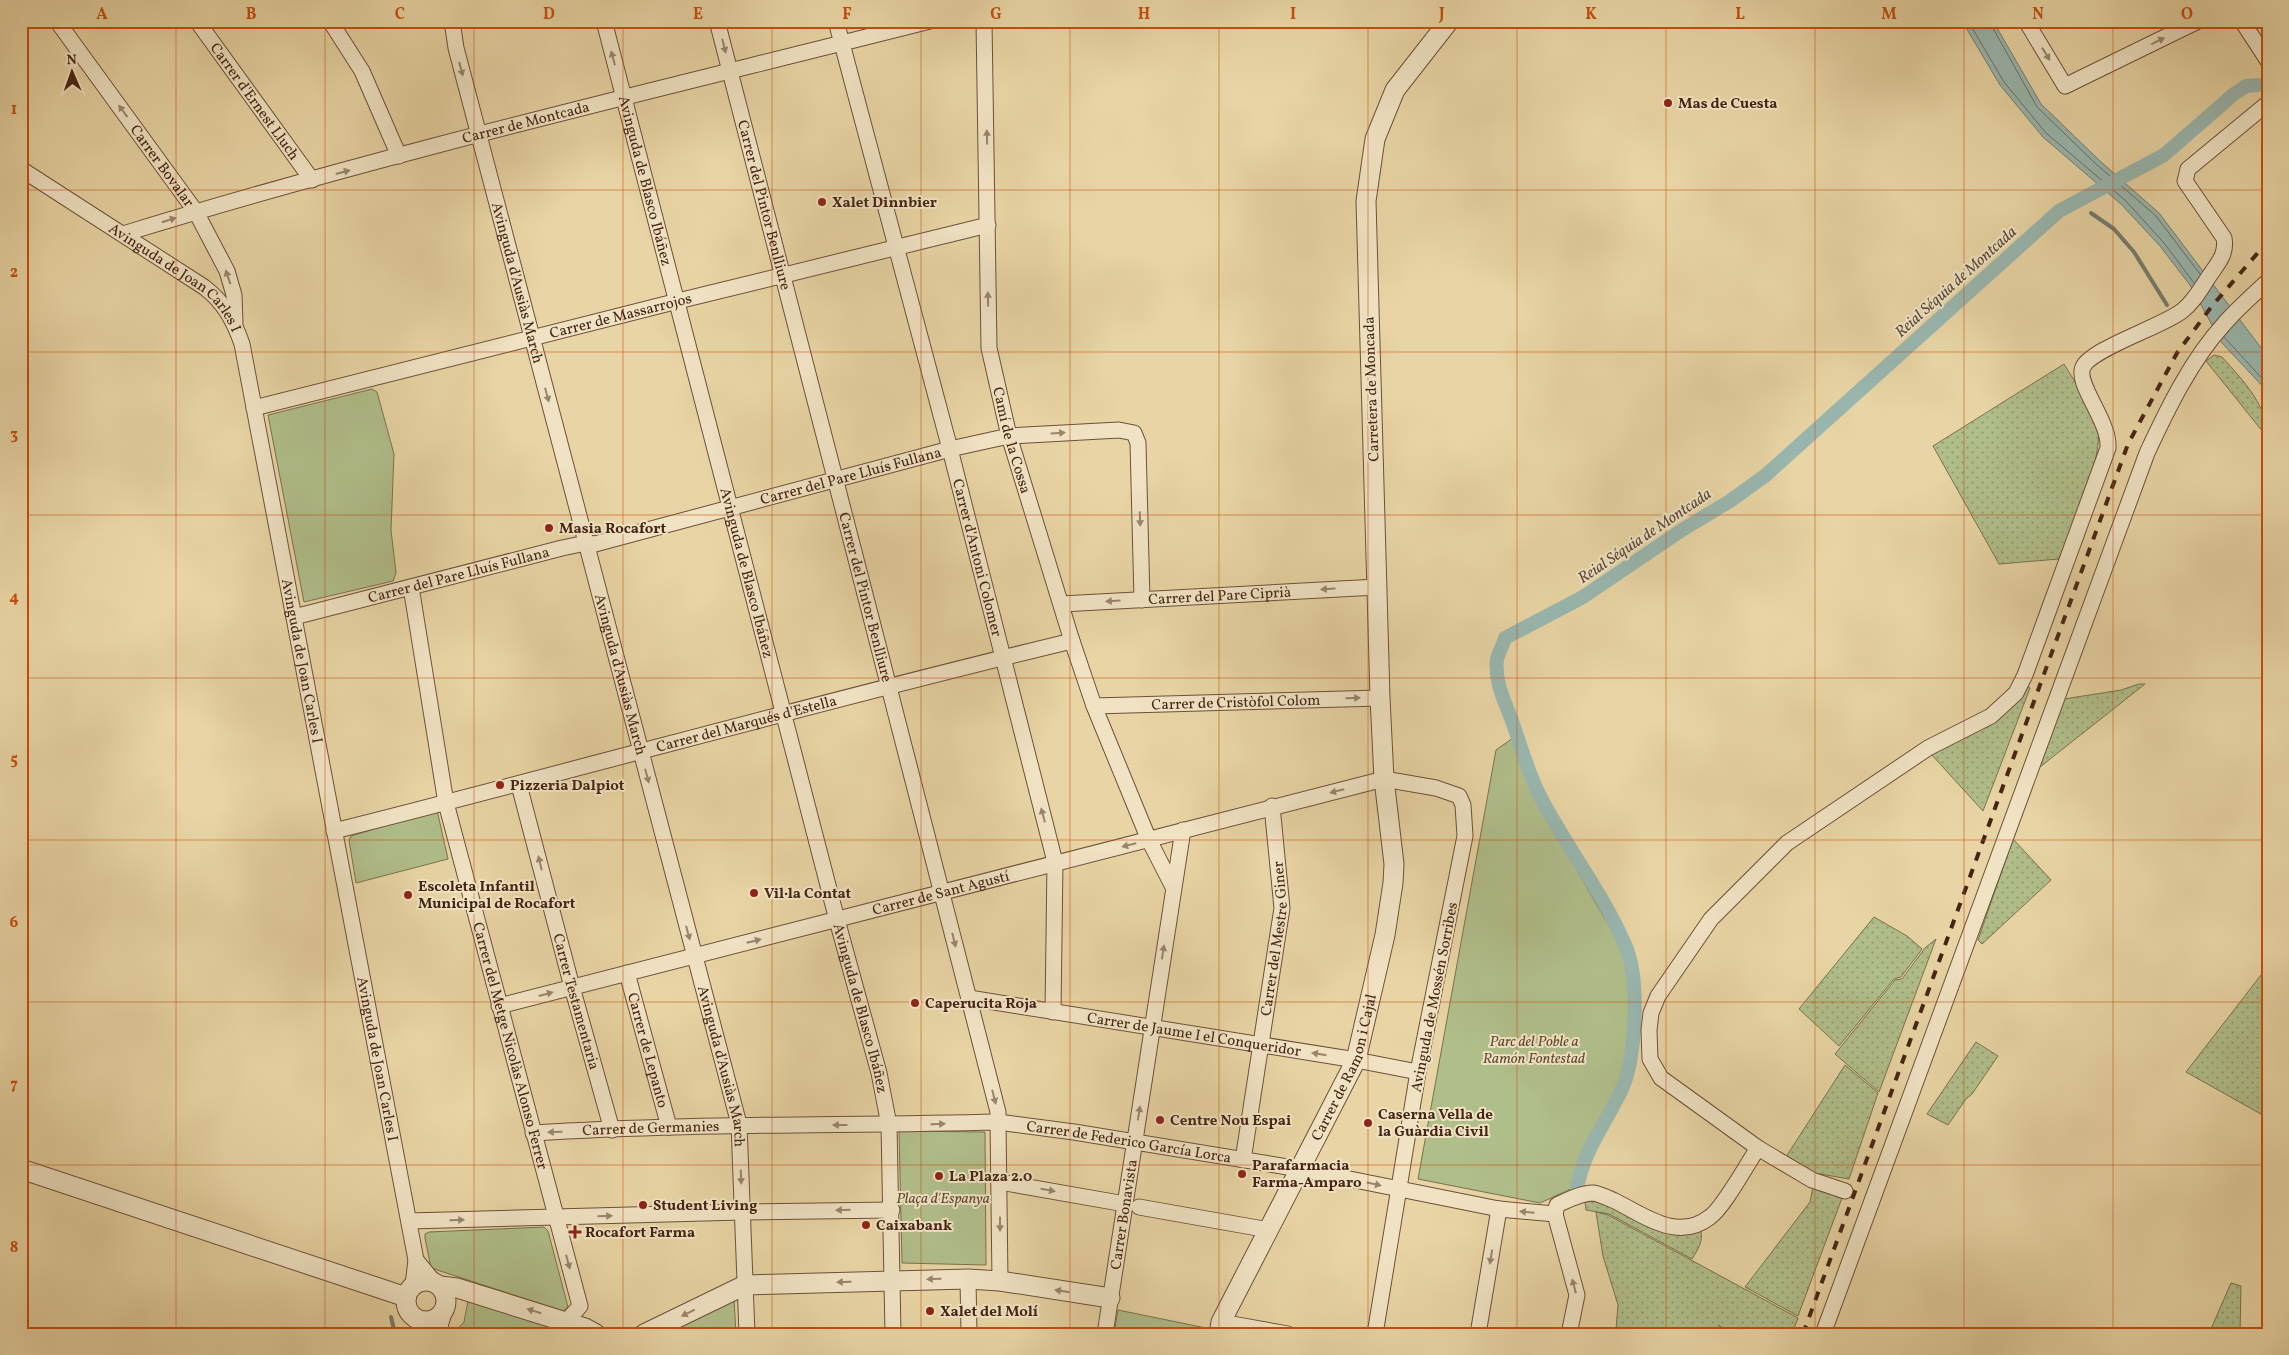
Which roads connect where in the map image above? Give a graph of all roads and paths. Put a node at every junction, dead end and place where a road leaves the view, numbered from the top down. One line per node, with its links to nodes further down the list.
1 (57, 21): 23 (street, Carrer Bovalar, one-way to 1)
2 (197, 21): 22 (street, Carrer d'Ernest Lluch)
3 (330, 21): 20 (street)
4 (452, 21): 19 (street, Avinguda d'Ausiàs March, one-way to 19)
5 (604, 21): 17 (street, Avinguda de Blasco Ibáñez, one-way to 5)
6 (717, 21): 16 (street, Carrer del Pintor Benlliure, one-way to 16)
7 (836, 21): 14 (street, Carrer d'Antoni Colomer)
8 (930, 21): 14 (street, Carrer de Montcada)
9 (984, 21): 24 (street, Camí de la Cossa, one-way to 9)
10 (1449, 21): 39 (street, Carretera de Moncada)
11 (2026, 21): 12 (street, one-way to 12)
12 (2198, 21)
13 (2242, 21): 15 (street)
14 (841, 44): 16 (street, Carrer de Montcada); 26 (street, Carrer d'Antoni Colomer)
15 (2268, 61)
16 (730, 71): 17 (street, Carrer de Montcada); 27 (street, Carrer del Pintor Benlliure)
17 (623, 95): 19 (street, Carrer de Montcada); 29 (street, Avinguda de Blasco Ibáñez)
18 (2268, 103): 78 (street)
19 (478, 136): 20 (street, Carrer de Montcada); 31 (street, Avinguda d'Ausiàs March)
20 (399, 156): 22 (street, Carrer de Montcada, one-way to 20)
21 (21, 169): 25 (street, Avinguda de Joan Carles I)
22 (312, 180): 23 (street, Carrer de Montcada)
23 (196, 212): 25 (street, Carrer de Montcada, one-way to 23); 30 (street, Carrer Bovalar, one-way to 23)
24 (988, 225): 26 (street, Carrer de Massarrojos); 33 (street, Camí de la Cossa, one-way to 24)
25 (123, 234): 30 (street, Avinguda de Joan Carles I)
26 (895, 246): 27 (street, Carrer de Massarrojos); 34 (street, Carrer d'Antoni Colomer)
27 (781, 275): 29 (street, Carrer de Massarrojos); 35 (street, Carrer del Pintor Benlliure)
28 (2268, 281): 114 (street)
29 (678, 301): 31 (street, Carrer de Massarrojos); 36 (street, Avinguda de Blasco Ibáñez)
30 (236, 325): 32 (street, Avinguda de Joan Carles I)
31 (532, 339): 32 (street, Carrer de Massarrojos); 37 (street, Avinguda d'Ausiàs March, one-way to 37)
32 (254, 408): 42 (street, Avinguda de Joan Carles I)
33 (1010, 436): 34 (street, Carrer del Pare Lluís Fullana); 40 (street, Carrer del Pare Lluís Fullana, one-way to 40); 41 (street, Camí de la Cossa)
34 (950, 449): 35 (street, Carrer del Pare Lluís Fullana); 44 (street, Carrer d'Antoni Colomer)
35 (835, 481): 36 (street, Carrer del Pare Lluís Fullana); 45 (street, Carrer del Pintor Benlliure)
36 (731, 507): 37 (street, Carrer del Pare Lluís Fullana); 48 (street, Avinguda de Blasco Ibáñez)
37 (586, 543): 38 (street, Carrer del Pare Lluís Fullana); 49 (street, Avinguda d'Ausiàs March)
38 (411, 587): 42 (street, Carrer del Pare Lluís Fullana); 52 (street, Carrer del Metge Nicolàs Alonso Ferrer)
39 (1377, 587): 40 (street, Carrer del Pare Ciprià, one-way to 40); 46 (street, Carretera de Moncada)
40 (1142, 600): 41 (street, Carrer del Pare Ciprià, one-way to 41)
41 (1061, 604): 43 (street, Camí de la Cossa)
42 (294, 617): 55 (street, Avinguda de Joan Carles I)
43 (1072, 641): 44 (street, Carrer del Marqués d'Estella); 47 (street, Camí de la Cossa)
44 (1002, 658): 45 (street, Carrer del Marqués d'Estella); 57 (street, Carrer d'Antoni Colomer, one-way to 44)
45 (887, 687): 48 (street, Carrer del Marqués d'Estella); 59 (street, Carrer del Pintor Benlliure)
46 (1380, 698): 47 (street, Carrer de Cristòfol Colom, one-way to 46); 50 (street, Carretera de Moncada)
47 (1094, 706): 56 (street, Camí de la Cossa)
48 (784, 715): 49 (street, Carrer del Marqués d'Estella); 60 (street, Avinguda de Blasco Ibáñez)
49 (641, 753): 51 (street, Carrer del Marqués d'Estella); 61 (street, Avinguda d'Ausiàs March, one-way to 61)
50 (1384, 779): 53 (street, Carrer de Sant Agustí, one-way to 53); 69 (street, Carrer de Ramon i Cajal); 70 (street, Avinguda de Mossén Sorribes)
51 (519, 785): 52 (street, Carrer del Marqués d'Estella); 63 (street, Carrer Testamentaria, one-way to 51)
52 (446, 803): 55 (street, Carrer del Marqués d'Estella); 65 (street, Carrer del Metge Nicolàs Alonso Ferrer)
53 (1272, 806): 54 (street, Carrer de Sant Agustí); 68 (street, Carrer del Mestre Giner)
54 (1183, 830): 56 (street, Carrer de Sant Agustí); 58 (street, Carrer Bonavista)
55 (334, 831): 91 (street, Avinguda de Joan Carles I)
56 (1149, 840): 57 (street, Carrer de Sant Agustí, one-way to 57); 58 (street)
57 (1055, 862): 59 (street, Carrer de Sant Agustí); 66 (street, Carrer d'Antoni Colomer)
58 (1173, 887): 67 (street, Carrer Bonavista, one-way to 58)
59 (942, 892): 60 (street, Carrer de Sant Agustí); 64 (street, Carrer del Pintor Benlliure, one-way to 64)
60 (837, 920): 61 (street, Carrer de Sant Agustí, one-way to 60); 73 (street, Avinguda de Blasco Ibáñez)
61 (694, 955): 62 (street, Carrer de Sant Agustí); 72 (street, Avinguda d'Ausiàs March)
62 (627, 973): 63 (street, Carrer de Sant Agustí); 74 (street, Carrer de Lepanto)
63 (572, 987): 65 (street, Carrer de Sant Agustí, one-way to 63); 75 (street, Carrer Testamentaria)
64 (968, 998): 66 (street, Carrer de Jaume I el Conqueridor); 71 (street, Carrer del Pintor Benlliure, one-way to 71)
65 (499, 1006): 76 (street, Carrer del Metge Nicolàs Alonso Ferrer)
66 (1053, 1012): 67 (street, Carrer de Jaume I el Conqueridor)
67 (1152, 1028): 68 (street, Carrer de Jaume I el Conqueridor); 77 (street, Carrer Bonavista, one-way to 67)
68 (1260, 1045): 69 (street, Carrer de Jaume I el Conqueridor, one-way to 68); 79 (street, Carrer del Mestre Giner)
69 (1356, 1060): 70 (street, Carrer de Jaume I el Conqueridor); 81 (street, Carrer de Ramon i Cajal)
70 (1418, 1072): 83 (street, Avinguda de Mossén Sorribes)
71 (998, 1122): 73 (street, one-way to 71); 77 (street, Carrer de Federico García Lorca); 82 (street)
72 (739, 1124): 73 (street, Carrer de Germanies, one-way to 72); 74 (street, Carrer de Germanies); 88 (street, Avinguda d'Ausiàs March, one-way to 88)
73 (889, 1125): 87 (street)
74 (669, 1127): 75 (street, Carrer de Germanies)
75 (612, 1130): 76 (street, Carrer de Germanies, one-way to 76)
76 (533, 1133): 90 (street, Carrer del Metge Nicolàs Alonso Ferrer)
77 (1134, 1142): 79 (street, Carrer de Federico García Lorca); 85 (street, Carrer Bonavista)
78 (1758, 1148): 84 (street); 89 (street)
79 (1243, 1160): 81 (street, Carrer de Federico García Lorca)
80 (21, 1169): 99 (street)
81 (1300, 1169): 83 (street, Carrer de Federico García Lorca, one-way to 83); 92 (street, Carrer de Ramon i Cajal)
82 (1000, 1182): 85 (street, one-way to 85); 96 (street, one-way to 96)
83 (1399, 1189): 86 (street, Carrer de Federico García Lorca); 111 (street, Avinguda de Mossén Sorribes)
84 (1844, 1191)
85 (1132, 1206): 92 (street); 100 (street, Carrer Bonavista)
86 (1499, 1209): 89 (street, Carrer de Federico García Lorca, one-way to 86); 112 (street, one-way to 112)
87 (892, 1210): 88 (street, one-way to 88); 95 (street)
88 (742, 1212): 90 (street, one-way to 88); 98 (street, Avinguda d'Ausiàs March)
89 (1555, 1214): 113 (street, one-way to 89)
90 (556, 1218): 91 (street, one-way to 90); 101 (street, Carrer del Metge Nicolàs Alonso Ferrer, one-way to 101)
91 (409, 1222): 93 (street, Avinguda de Joan Carles I)
92 (1269, 1230): 102 (street, Carrer de Ramon i Cajal)
93 (416, 1260): 97 (street, Avinguda de Joan Carles I); 99 (street, Avinguda de Joan Carles I)
94 (968, 1279): 95 (street, one-way to 95); 96 (street); 108 (street)
95 (893, 1280): 98 (street, one-way to 98); 107 (street)
96 (1000, 1281): 100 (street, one-way to 96)
97 (437, 1284): 99 (street); 101 (street, one-way to 97); 103 (street)
98 (745, 1285): 105 (street, one-way to 105); 106 (street, Avinguda d'Ausiàs March)
99 (410, 1291): 103 (street)
100 (1110, 1298): 109 (street, Carrer Bonavista)
101 (566, 1322): 104 (street)
102 (1220, 1328): 110 (street)
103 (430, 1329)
104 (596, 1334)
105 (644, 1334)
106 (747, 1334)
107 (894, 1334)
108 (969, 1334)
109 (1105, 1334)
110 (1288, 1334)
111 (1376, 1334)
112 (1478, 1334)
113 (1569, 1334)
114 (1823, 1334)

